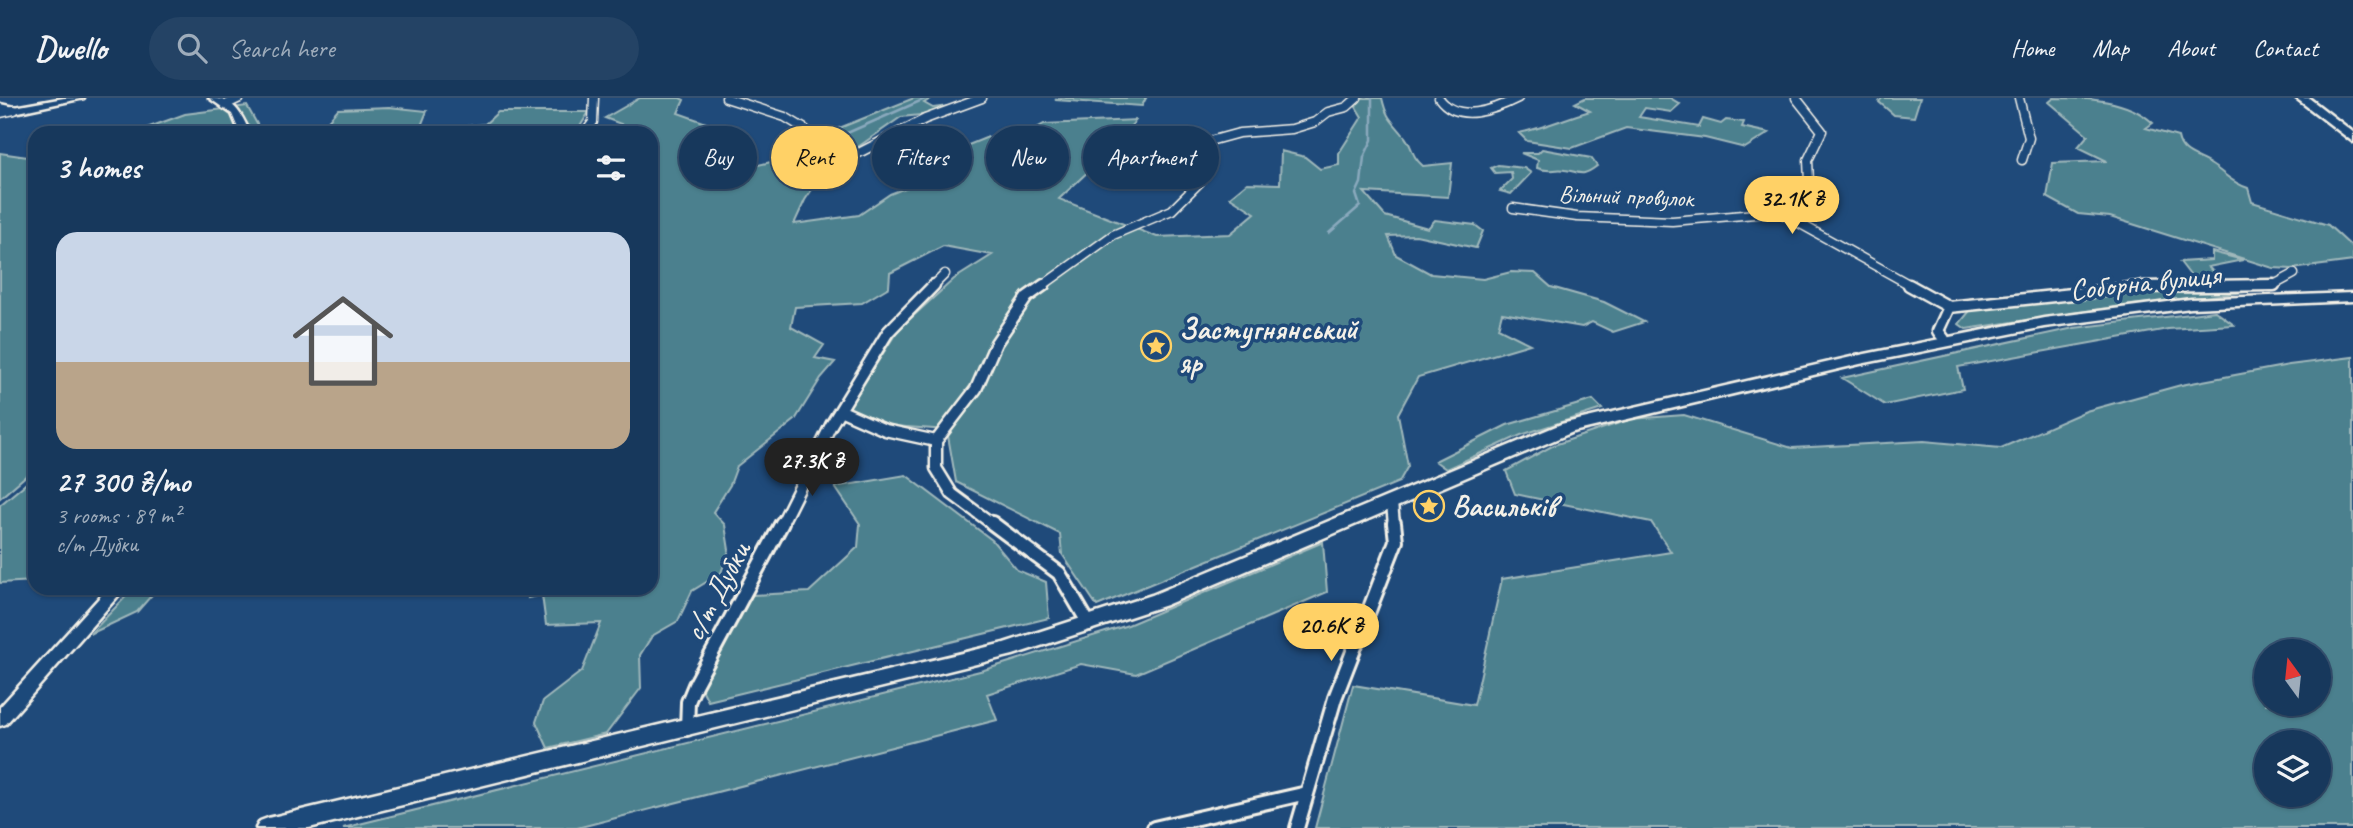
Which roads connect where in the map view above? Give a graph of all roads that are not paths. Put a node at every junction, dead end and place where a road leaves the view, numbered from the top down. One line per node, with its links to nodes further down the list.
1 (79, 98): 15 (street)
2 (214, 98): 13 (street)
3 (240, 98): 13 (street)
4 (594, 98): 18 (street)
5 (726, 98): 19 (street)
6 (982, 98): 21 (street)
7 (1357, 98): 31 (street)
8 (1439, 98): 9 (street)
9 (1518, 98)
10 (1796, 98): 24 (street)
11 (2019, 98): 22 (street)
12 (2302, 98): 20 (main road)
13 (225, 105): 17 (street)
14 (0, 107): 15 (street)
15 (14, 110): 16 (street)
16 (0, 113)
17 (242, 126)
18 (591, 126)
19 (799, 126)
20 (2353, 138)
21 (858, 153)
22 (2022, 160)
23 (1513, 208): 24 (street, Вільний провулок)
24 (1779, 212): 28 (street)
25 (945, 274): 30 (street, с/т Дубки)
26 (2294, 274): 28 (street, Соборна вулиця)
27 (2353, 297): 29 (main road, Соборна вулиця)
28 (1949, 307): 29 (street)
29 (1944, 339): 32 (main road, Соборна вулиця)
30 (842, 411): 31 (street); 36 (street, с/т Дубки)
31 (936, 441): 34 (street)
32 (1392, 503): 34 (main road, Соборна вулиця); 37 (street)
33 (111, 595): 35 (street)
34 (1089, 624): 36 (main road, Соборна вулиця)
35 (0, 719)
36 (687, 729): 38 (main road, Соборна вулиця)
37 (1307, 793): 39 (street); 40 (street)
38 (268, 828)
39 (1154, 828)
40 (1297, 828)

